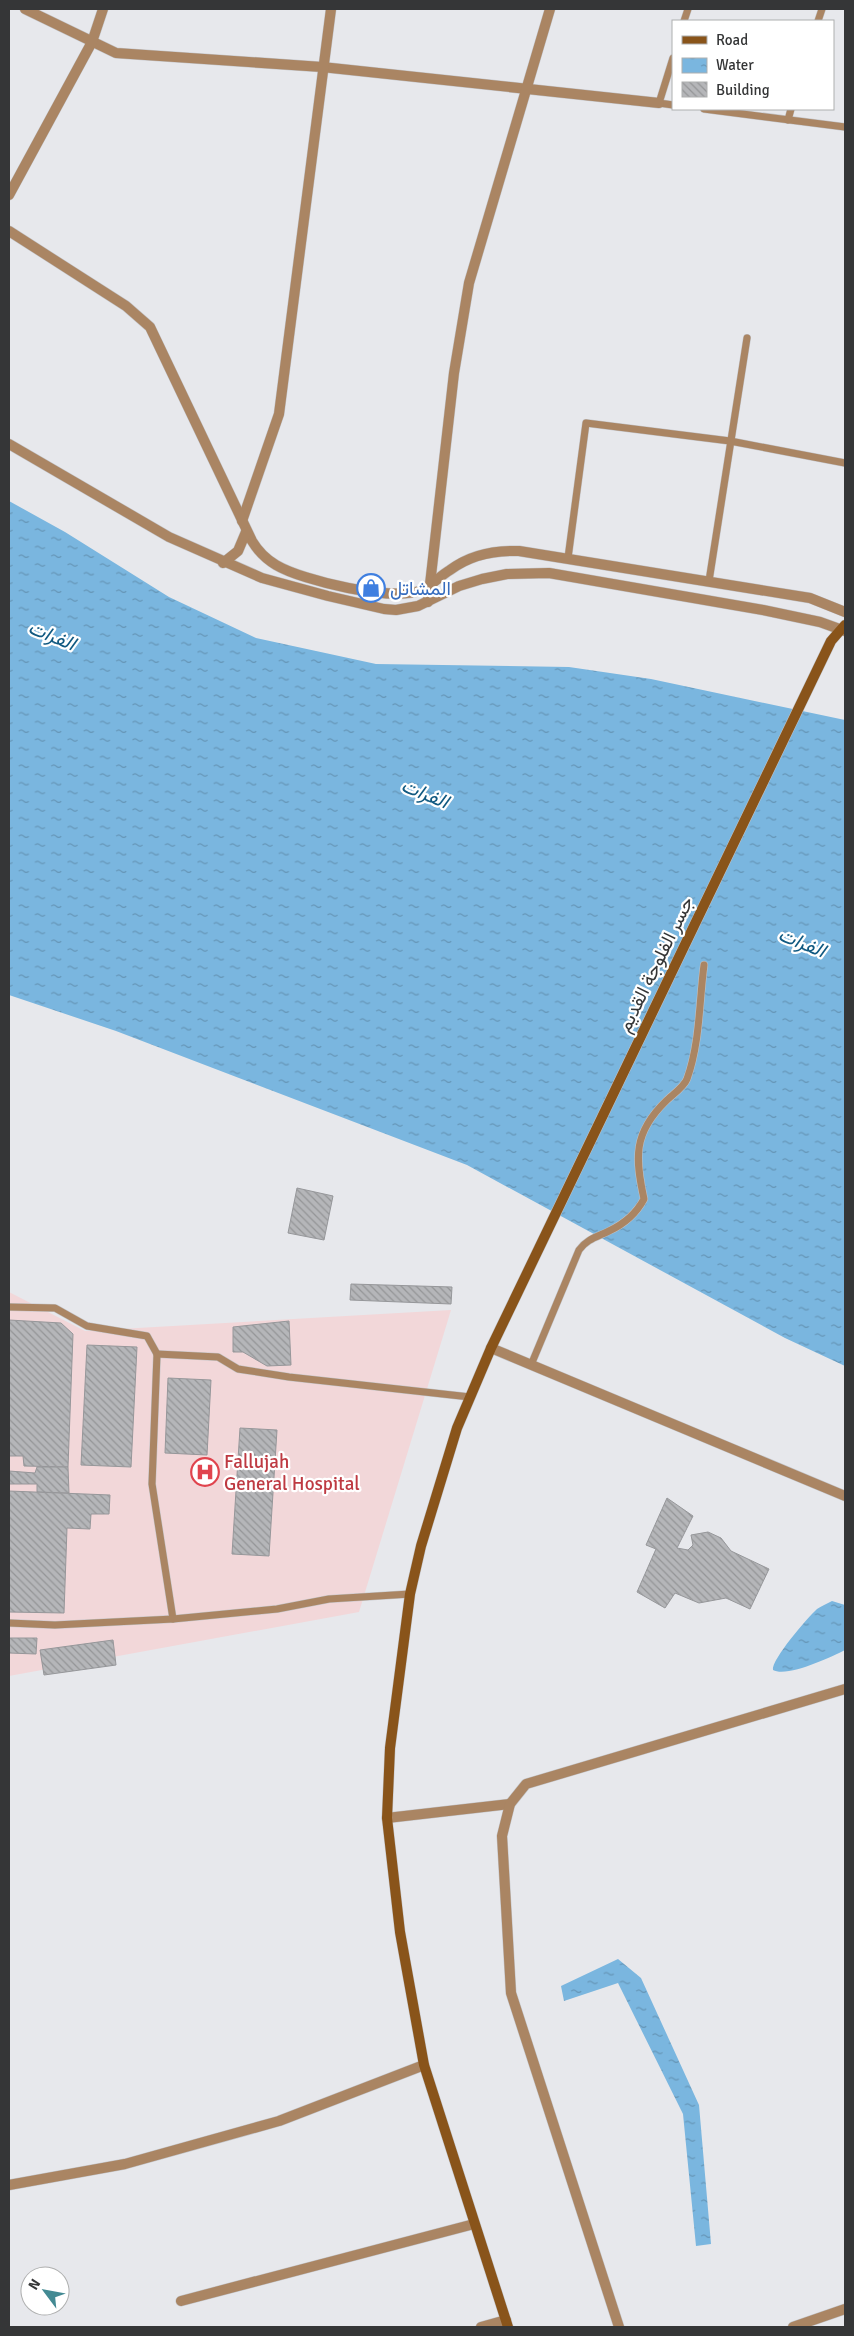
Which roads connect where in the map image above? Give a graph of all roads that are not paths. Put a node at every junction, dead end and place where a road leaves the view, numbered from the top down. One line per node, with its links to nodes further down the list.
1 (25, 9): 5 (street)
2 (103, 9): 5 (street)
3 (331, 9): 7 (street)
4 (550, 9): 8 (street)
5 (92, 42): 7 (street); 15 (street)
6 (672, 61): 9 (lane)
7 (322, 67): 8 (street); 21 (street)
8 (526, 90): 9 (street); 26 (street)
9 (659, 103): 10 (lane)
10 (672, 105)
11 (712, 110): 13 (lane)
12 (791, 110): 13 (lane)
13 (788, 120): 14 (lane)
14 (845, 127)
15 (9, 195)
16 (9, 231): 21 (street)
17 (747, 338): 18 (lane)
18 (730, 441): 20 (lane); 23 (lane); 25 (lane)
19 (9, 444): 24 (street)
20 (845, 463)
21 (242, 521): 22 (street)
22 (246, 532): 24 (street); 26 (street)
23 (568, 558): 25 (street); 26 (street)
24 (224, 563): 27 (street)
25 (709, 581): 28 (street)
26 (430, 585): 27 (street)
27 (428, 602): 29 (street)
28 (845, 612)
29 (844, 628): 32 (main road, جسر الفلوجة القديم)
30 (704, 965): 34 (lane)
31 (9, 1306): 33 (lane)
32 (491, 1348): 34 (street); 35 (main road, جسر الفلوجة القديم)
33 (157, 1354): 35 (lane); 38 (lane)
34 (531, 1365): 36 (street)
35 (470, 1397): 37 (main road, جسر الفلوجة القديم)
36 (845, 1496)
37 (410, 1594): 38 (lane); 42 (main road, جسر الفلوجة القديم)
38 (173, 1619): 39 (lane)
39 (9, 1623)
40 (845, 1689): 41 (street)
41 (510, 1804): 42 (street); 50 (street)
42 (387, 1818): 43 (main road, جسر الفلوجة القديم)
43 (424, 2065): 44 (street); 45 (main road, جسر الفلوجة القديم)
44 (9, 2185)
45 (474, 2224): 46 (street); 48 (main road, جسر الفلوجة القديم)
46 (181, 2301)
47 (845, 2309): 51 (street)
48 (507, 2323): 49 (street)
49 (481, 2327)
50 (619, 2327)
51 (793, 2327)

